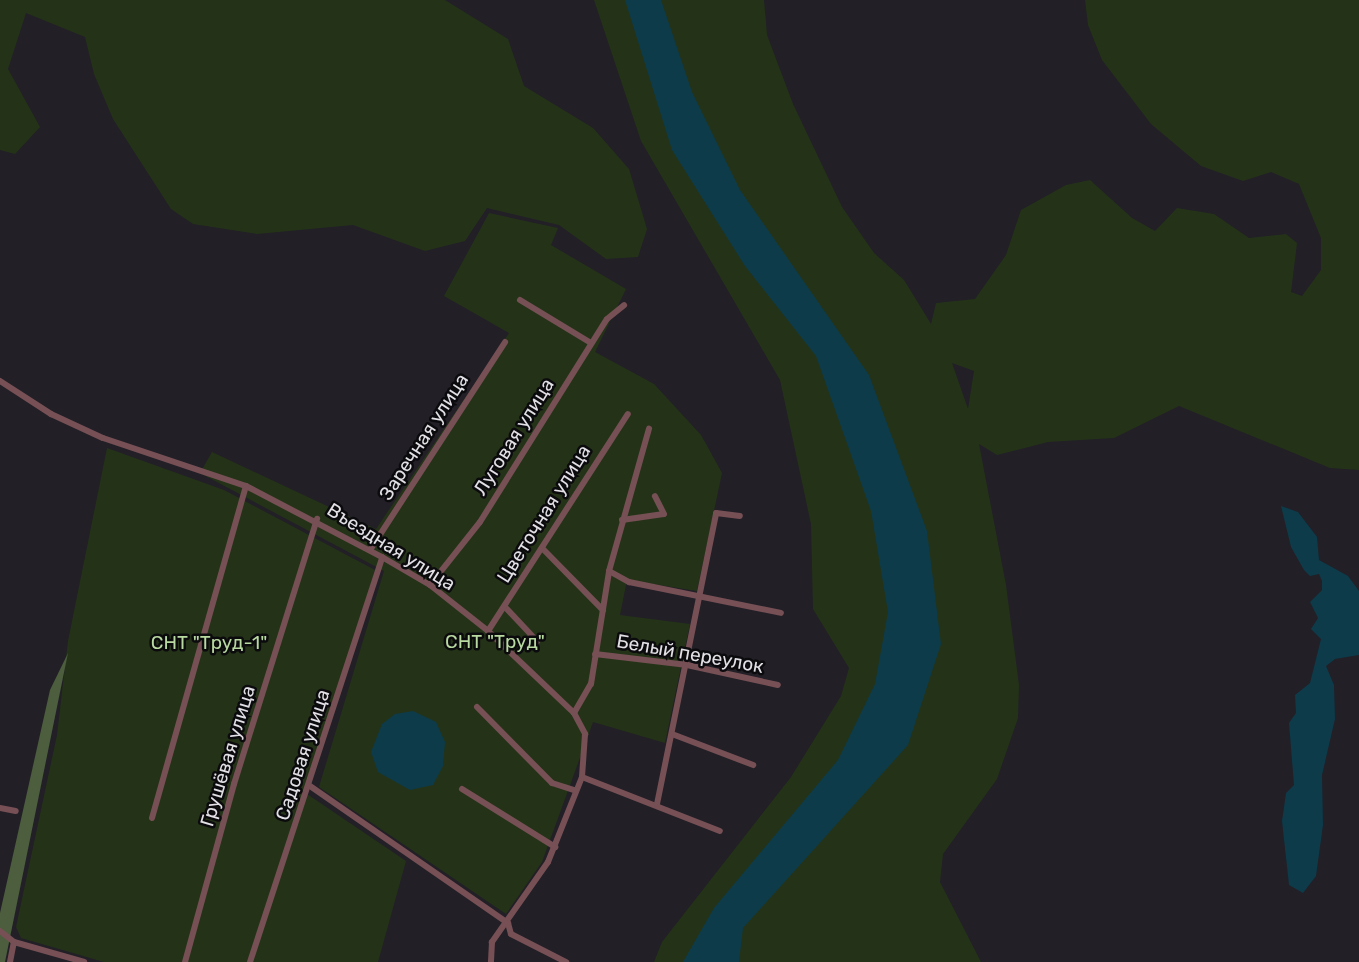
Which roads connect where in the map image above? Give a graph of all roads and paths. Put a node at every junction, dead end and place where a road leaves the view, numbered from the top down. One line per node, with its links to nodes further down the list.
1 (520, 300): 4 (street)
2 (624, 305): 4 (street, Луговая улица)
3 (505, 342): 14 (street, Заречная улица)
4 (591, 343): 17 (street, Луговая улица)
5 (0, 380): 8 (street, Въездная улица)
6 (628, 414): 13 (street, Цветочная улица)
7 (649, 429): 12 (street)
8 (246, 486): 11 (street, Въездная улица); 38 (street)
9 (655, 496): 12 (street)
10 (740, 516): 18 (street)
11 (317, 519): 14 (street, Въездная улица); 46 (street, Грушёвая улица)
12 (622, 520): 16 (street)
13 (541, 548): 19 (street, Цветочная улица); 20 (street, Белый переулок)
14 (370, 550): 15 (street, Въездная улица)
15 (382, 556): 17 (street, Въездная улица); 32 (street, Садовая улица)
16 (609, 571): 18 (street); 20 (street)
17 (430, 585): 22 (street, Въездная улица)
18 (700, 596): 21 (street); 25 (street)
19 (505, 607): 22 (street, Цветочная улица); 23 (street)
20 (603, 610): 24 (street)
21 (781, 612)
22 (488, 631): 28 (street, Въездная улица)
23 (537, 641)
24 (595, 654): 25 (street, Белый переулок); 28 (street)
25 (687, 665): 26 (street, Белый переулок); 29 (street)
26 (778, 685)
27 (477, 707): 34 (street)
28 (574, 713): 31 (street, Въездная улица)
29 (672, 734): 30 (street); 35 (street)
30 (753, 765)
31 (582, 778): 34 (street); 35 (street)
32 (310, 786): 41 (street); 47 (street, Садовая улица)
33 (462, 789): 40 (street)
34 (576, 791): 40 (street)
35 (657, 804): 39 (street)
36 (0, 808): 37 (street)
37 (16, 811)
38 (152, 818)
39 (720, 831)
40 (555, 847): 41 (street)
41 (508, 923): 48 (street); 49 (street)
42 (0, 931): 43 (street)
43 (14, 942): 44 (street); 45 (street)
44 (10, 962)
45 (83, 962)
46 (185, 962)
47 (250, 962)
48 (491, 962)
49 (566, 962)

